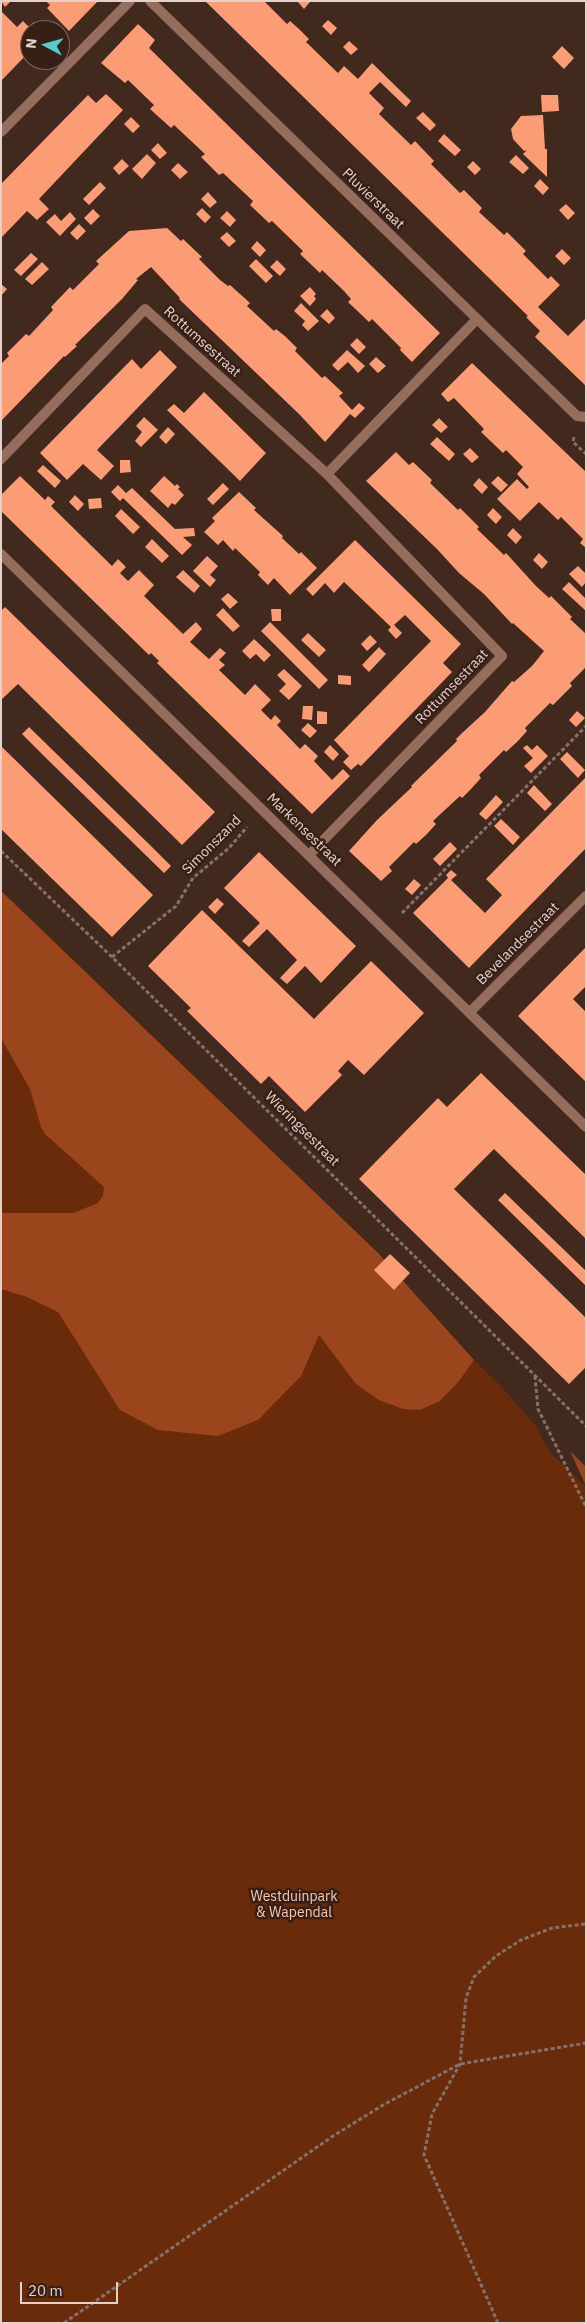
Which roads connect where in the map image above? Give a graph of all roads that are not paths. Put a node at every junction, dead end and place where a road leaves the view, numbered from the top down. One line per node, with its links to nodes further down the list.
1 (130, 1): 3 (street)
2 (150, 1): 4 (street, Pluvierstraat)
3 (1, 132)
4 (478, 319): 5 (street, Pluvierstraat); 7 (street)
5 (581, 416)
6 (1, 458): 7 (street, Rottumsestraat)
7 (327, 474): 9 (street, Rottumsestraat)
8 (1, 554): 9 (street, Markensestraat)
9 (309, 854): 11 (street, Markensestraat)
10 (586, 896): 11 (street, Bevelandsestraat)
11 (470, 1012): 12 (street, Markensestraat)
12 (586, 1127)

